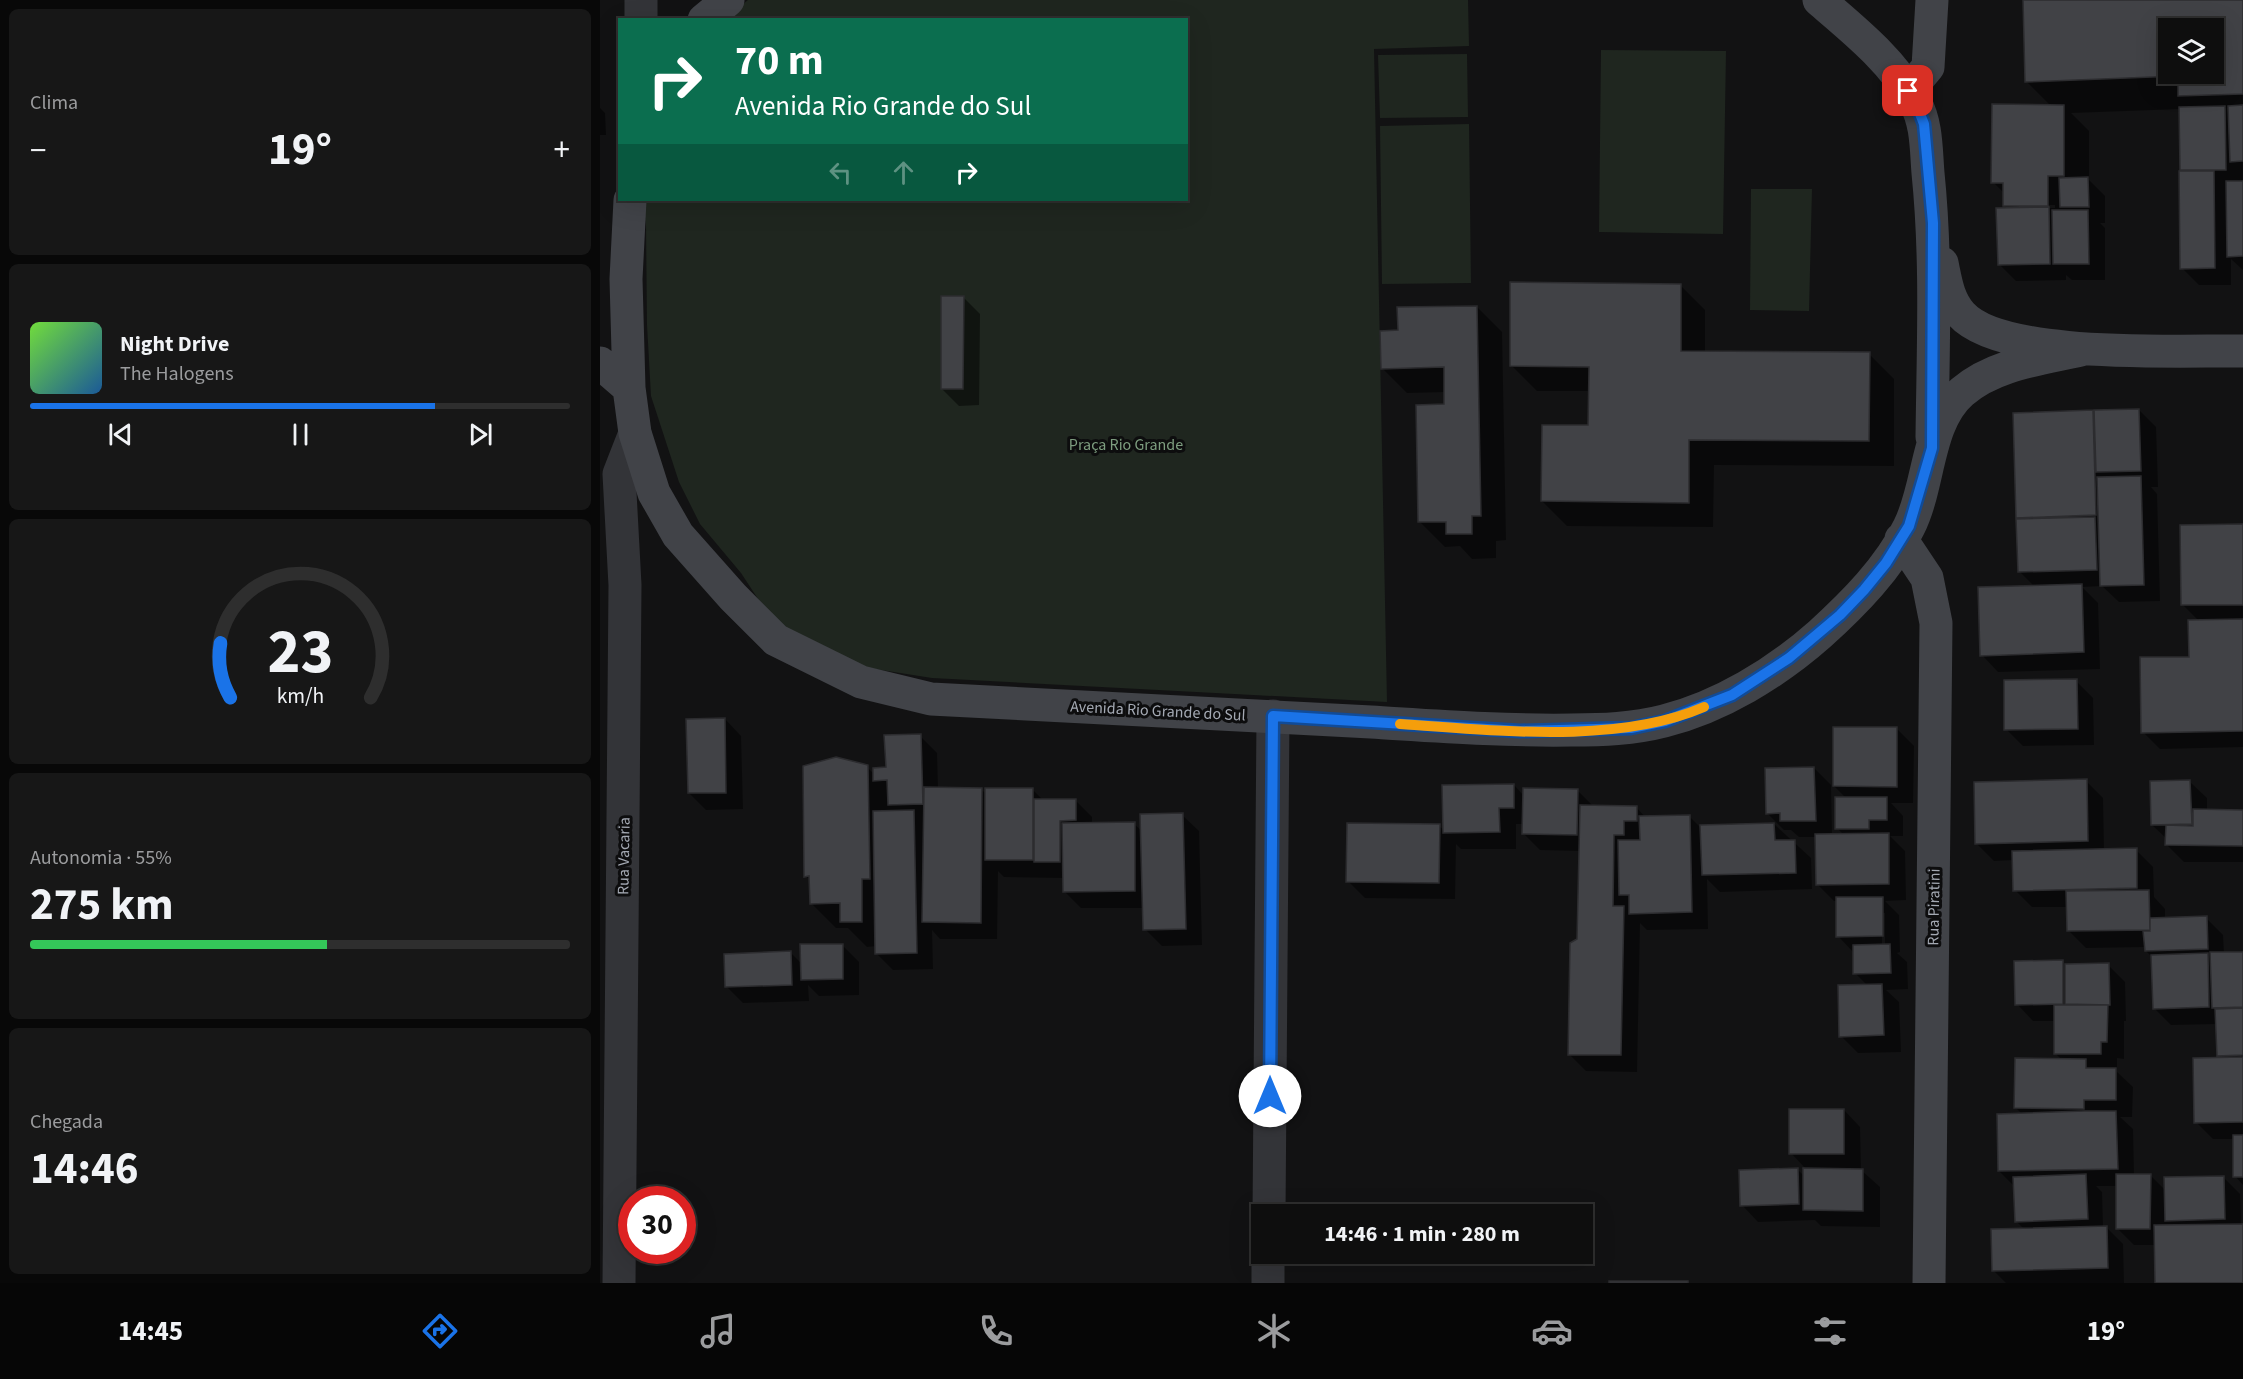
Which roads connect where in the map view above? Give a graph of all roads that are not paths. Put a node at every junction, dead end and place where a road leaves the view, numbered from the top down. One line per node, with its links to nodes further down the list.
1 (641, 0): 5 (street)
2 (728, 0): 6 (street)
3 (1819, 0): 7 (street, Avenida Rio Grande do Sul)
4 (1932, 0): 7 (street)
5 (641, 18)
6 (706, 18)
7 (1908, 91): 9 (street, Avenida Rio Grande do Sul)
8 (630, 201): 10 (street, Avenida Rio Grande do Sul)
9 (1933, 223): 12 (street, Avenida Rio Grande do Sul); 17 (street, Avenida Rio Grande do Sul)
10 (626, 279): 11 (street); 15 (street, Avenida Rio Grande do Sul)
11 (600, 308)
12 (2081, 350): 13 (street, Avenida Rio Grande do Sul); 17 (street, Avenida Rio Grande do Sul)
13 (2243, 351)
14 (600, 363): 15 (street)
15 (629, 388): 16 (street, Avenida Rio Grande do Sul)
16 (635, 433): 19 (street, Avenida Rio Grande do Sul); 22 (street, Rua Vacaria)
17 (1932, 448): 18 (street, Avenida Rio Grande do Sul)
18 (1901, 539): 19 (street, Avenida Rio Grande do Sul); 24 (street, Rua Piratini)
19 (1273, 716): 20 (street)
20 (1269, 1204)
21 (1268, 1264): 23 (street)
22 (619, 1283)
23 (1268, 1283)
24 (1929, 1283)

